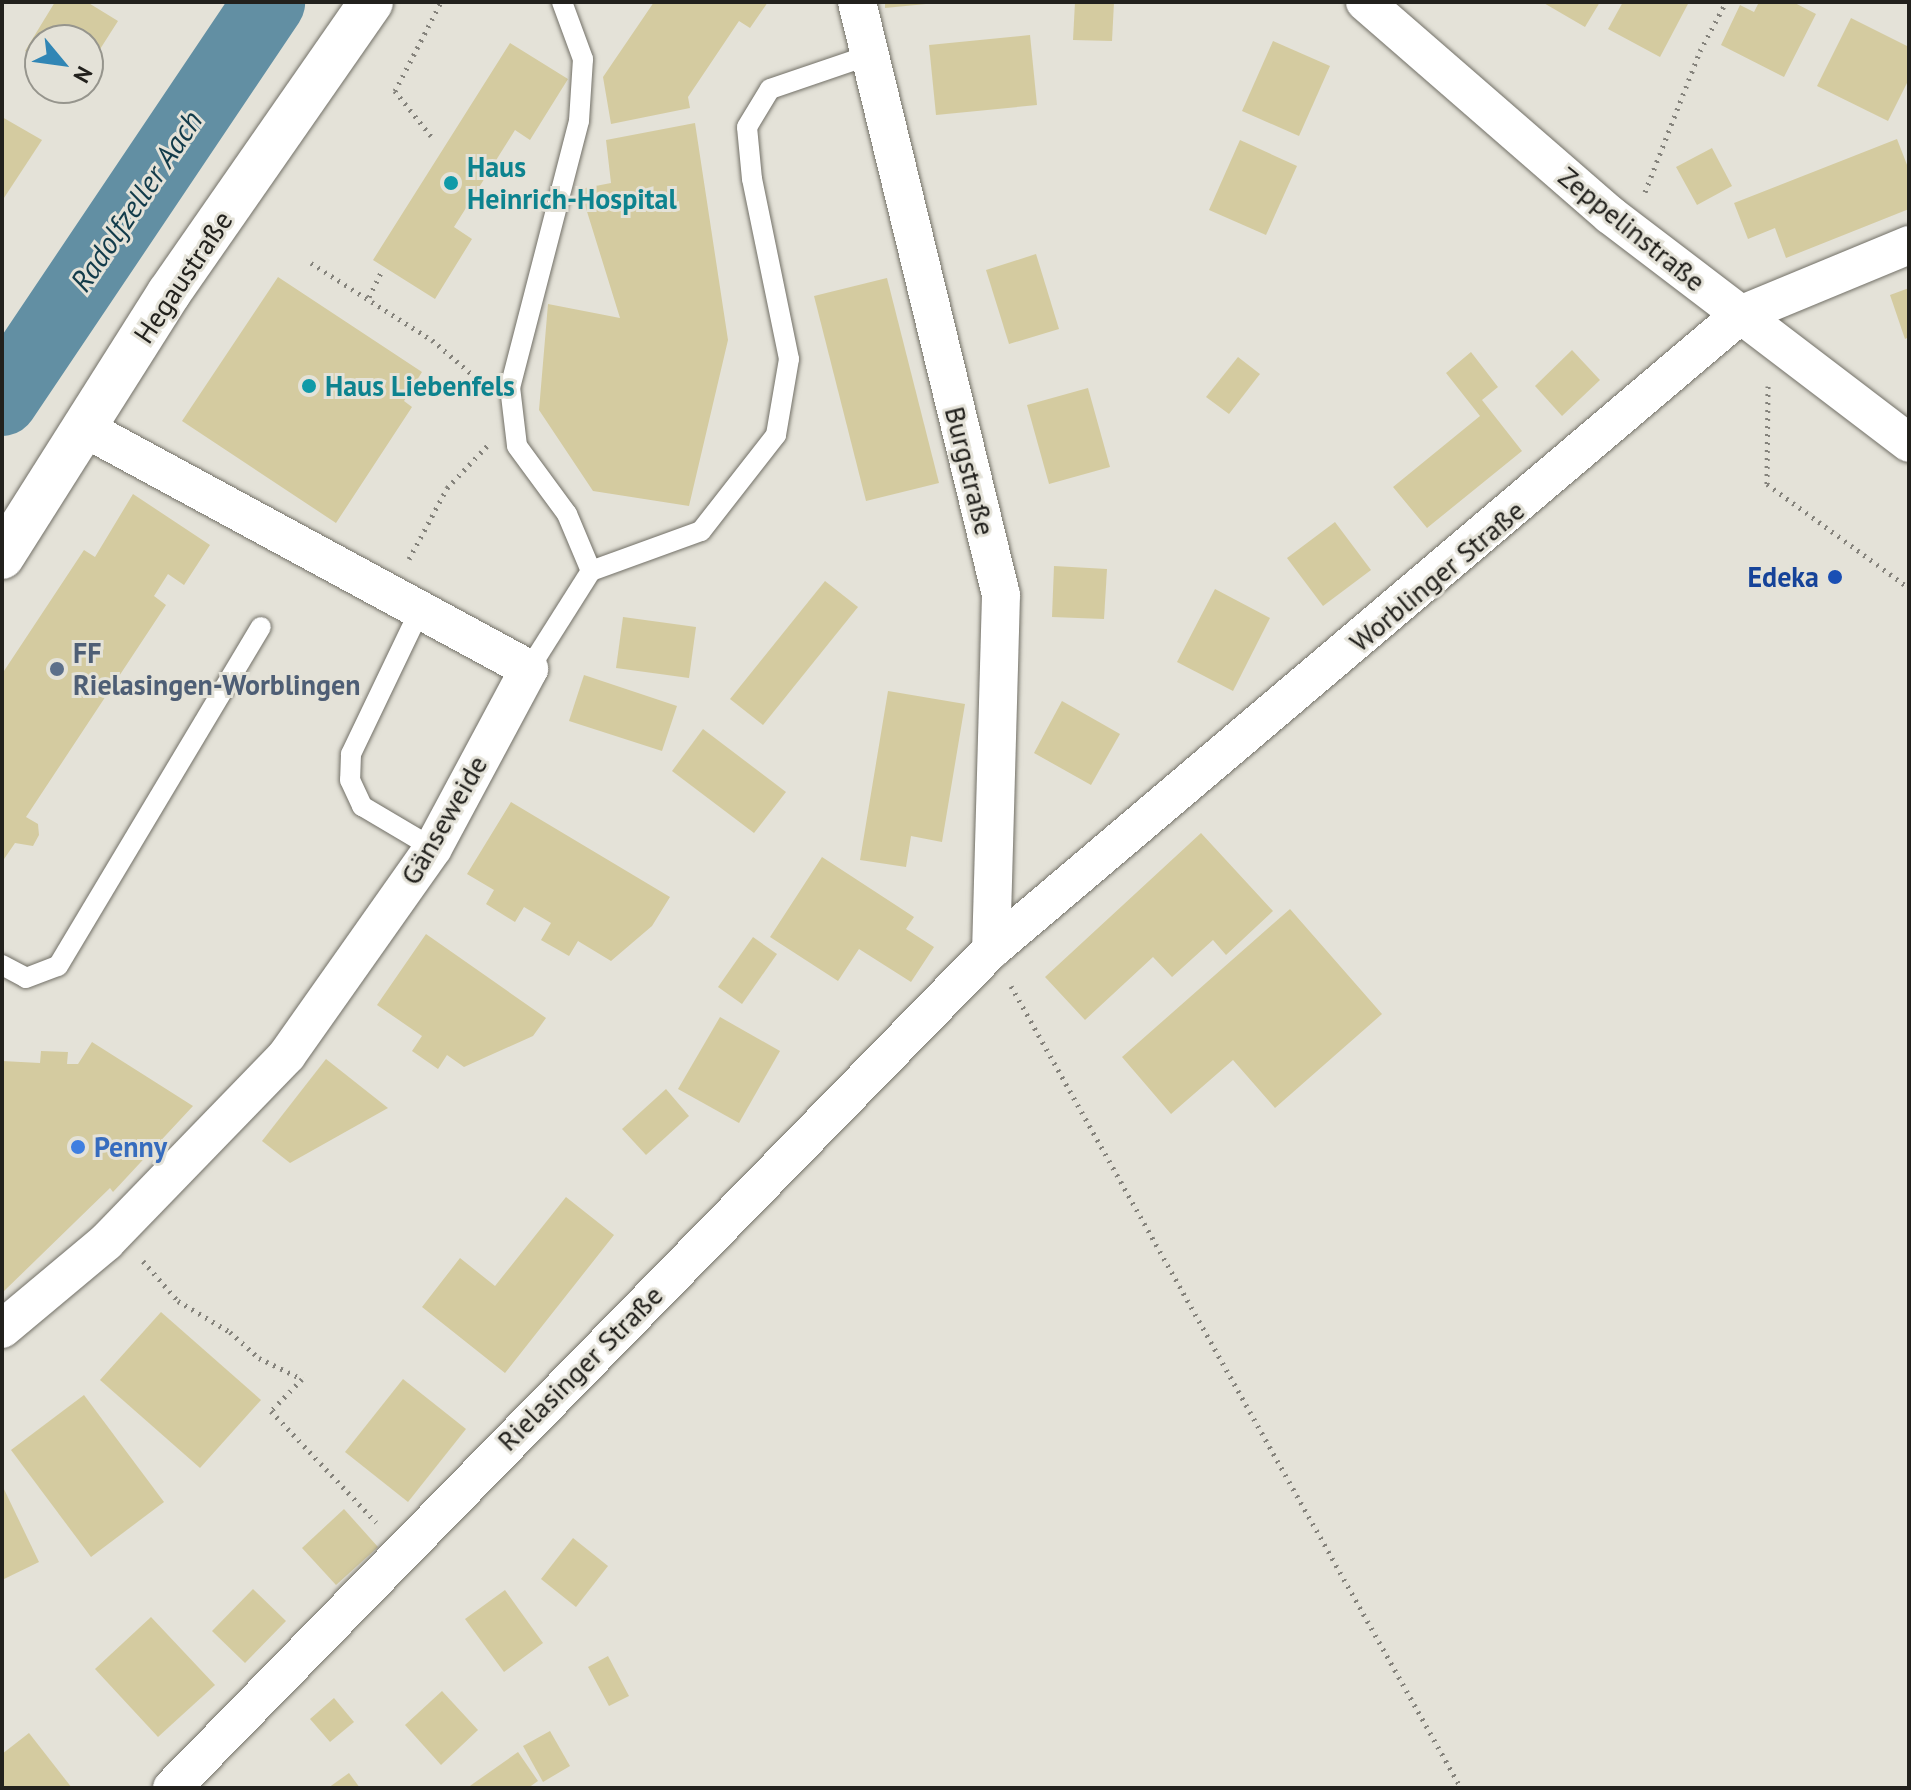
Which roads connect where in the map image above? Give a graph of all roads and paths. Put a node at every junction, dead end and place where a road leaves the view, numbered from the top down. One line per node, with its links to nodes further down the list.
1 (371, 2): 17 (main road, Hegaustraße)
2 (441, 2): 8 (path)
3 (562, 2): 16 (lane)
4 (857, 2): 7 (street, Burgstraße)
5 (1365, 2): 14 (street, Zeppelinstraße)
6 (1726, 2): 9 (path)
7 (867, 56): 21 (lane); 27 (street, Burgstraße)
8 (431, 136)
9 (1654, 179)
10 (1909, 245): 14 (street, Worblinger Straße)
11 (311, 263): 13 (path)
12 (381, 272): 13 (path)
13 (369, 297): 16 (path)
14 (1740, 315): 18 (street, Zeppelinstraße); 27 (street, Worblinger Straße)
15 (1768, 377): 22 (path)
16 (510, 387): 19 (lane)
17 (84, 428): 20 (main road, Hegaustraße); 23 (street)
18 (1909, 443)
19 (517, 446): 21 (lane); 23 (path)
20 (2, 557)
21 (591, 571): 25 (lane)
22 (1909, 588)
23 (405, 602): 25 (street); 26 (lane)
24 (261, 627): 28 (lane)
25 (529, 669): 26 (street, Gänseweide)
26 (433, 848): 29 (street, Gänseweide)
27 (991, 950): 31 (street, Rielasinger Straße); 33 (path)
28 (2, 965)
29 (116, 1232): 30 (street, Gänseweide); 31 (path)
30 (2, 1329)
31 (402, 1549): 32 (street, Rielasinger Straße)
32 (172, 1788)
33 (1461, 1788)

